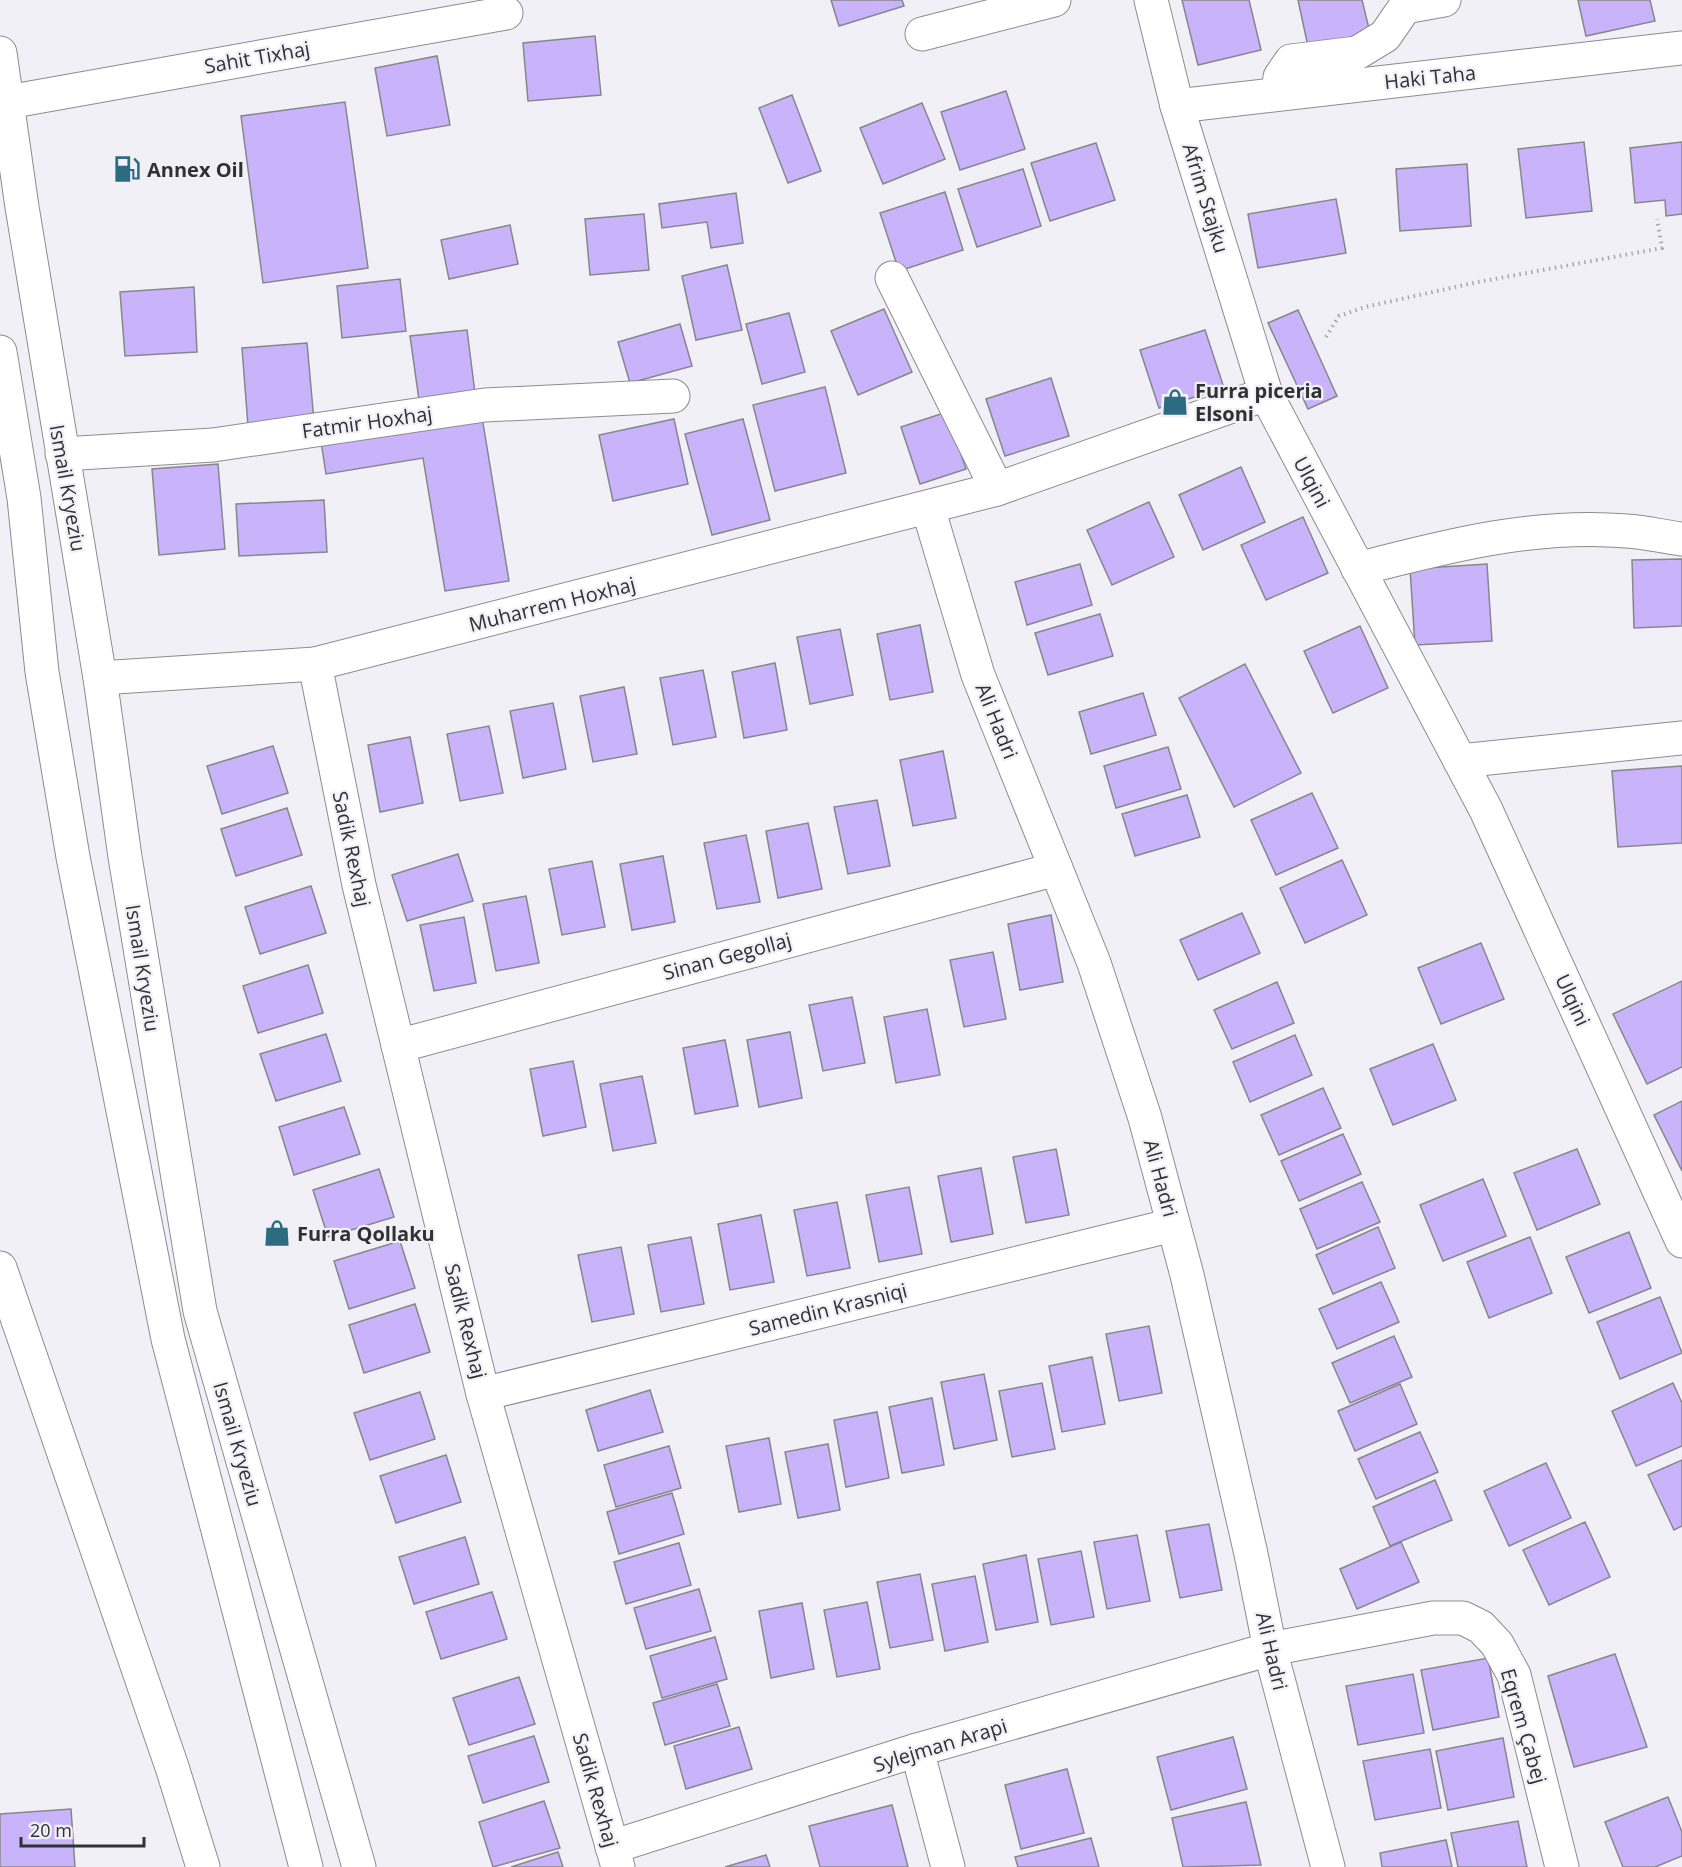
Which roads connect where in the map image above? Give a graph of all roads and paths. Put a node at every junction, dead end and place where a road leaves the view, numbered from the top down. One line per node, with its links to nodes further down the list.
1 (1054, 0): 5 (street)
2 (1151, 0): 10 (street, Afrim Stajku)
3 (1444, 0): 8 (street)
4 (506, 13): 9 (street, Sahit Tixhaj)
5 (922, 34)
6 (1682, 48): 8 (street, Haki Taha)
7 (0, 53): 9 (street, Ismail Kryeziu)
8 (1278, 94): 10 (street, Haki Taha)
9 (8, 102): 17 (street, Ismail Kryeziu)
10 (1177, 106): 15 (street, Afrim Stajku)
11 (1657, 219): 13 (path)
12 (892, 278): 18 (street)
13 (1326, 337)
14 (0, 352): 36 (street, Ismail Kryeziu)
15 (1266, 394): 18 (street, Muharrem Hoxhaj); 21 (street, Ulqini)
16 (673, 396): 17 (street, Fatmir Hoxhaj)
17 (62, 454): 23 (street, Ismail Kryeziu)
18 (997, 489): 19 (street, Muharrem Hoxhaj)
19 (928, 508): 22 (street, Muharrem Hoxhaj); 26 (street, Ali Hadri)
20 (1682, 539): 21 (street)
21 (1358, 569): 25 (street, Ulqini)
22 (315, 664): 23 (street, Muharrem Hoxhaj); 27 (street, Sadik Rexhaj)
23 (100, 678): 37 (street, Ismail Kryeziu)
24 (1682, 738): 25 (street)
25 (1460, 761): 29 (street, Ulqini)
26 (1056, 869): 27 (street, Sinan Gegollaj); 28 (street, Ali Hadri)
27 (398, 1046): 31 (street, Sadik Rexhaj)
28 (1173, 1225): 31 (street, Samedin Krasniqi); 32 (street, Ali Hadri)
29 (1682, 1241)
30 (0, 1268): 35 (street)
31 (483, 1394): 34 (street, Sadik Rexhaj)
32 (1270, 1649): 33 (street, Sylejman Arapi); 39 (street, Ali Hadri); 40 (street, Eqrem Çabej)
33 (917, 1750): 34 (street, Sylejman Arapi); 38 (street)
34 (615, 1857)
35 (203, 1867)
36 (306, 1867)
37 (359, 1867)
38 (948, 1867)
39 (1328, 1867)
40 (1562, 1867)

